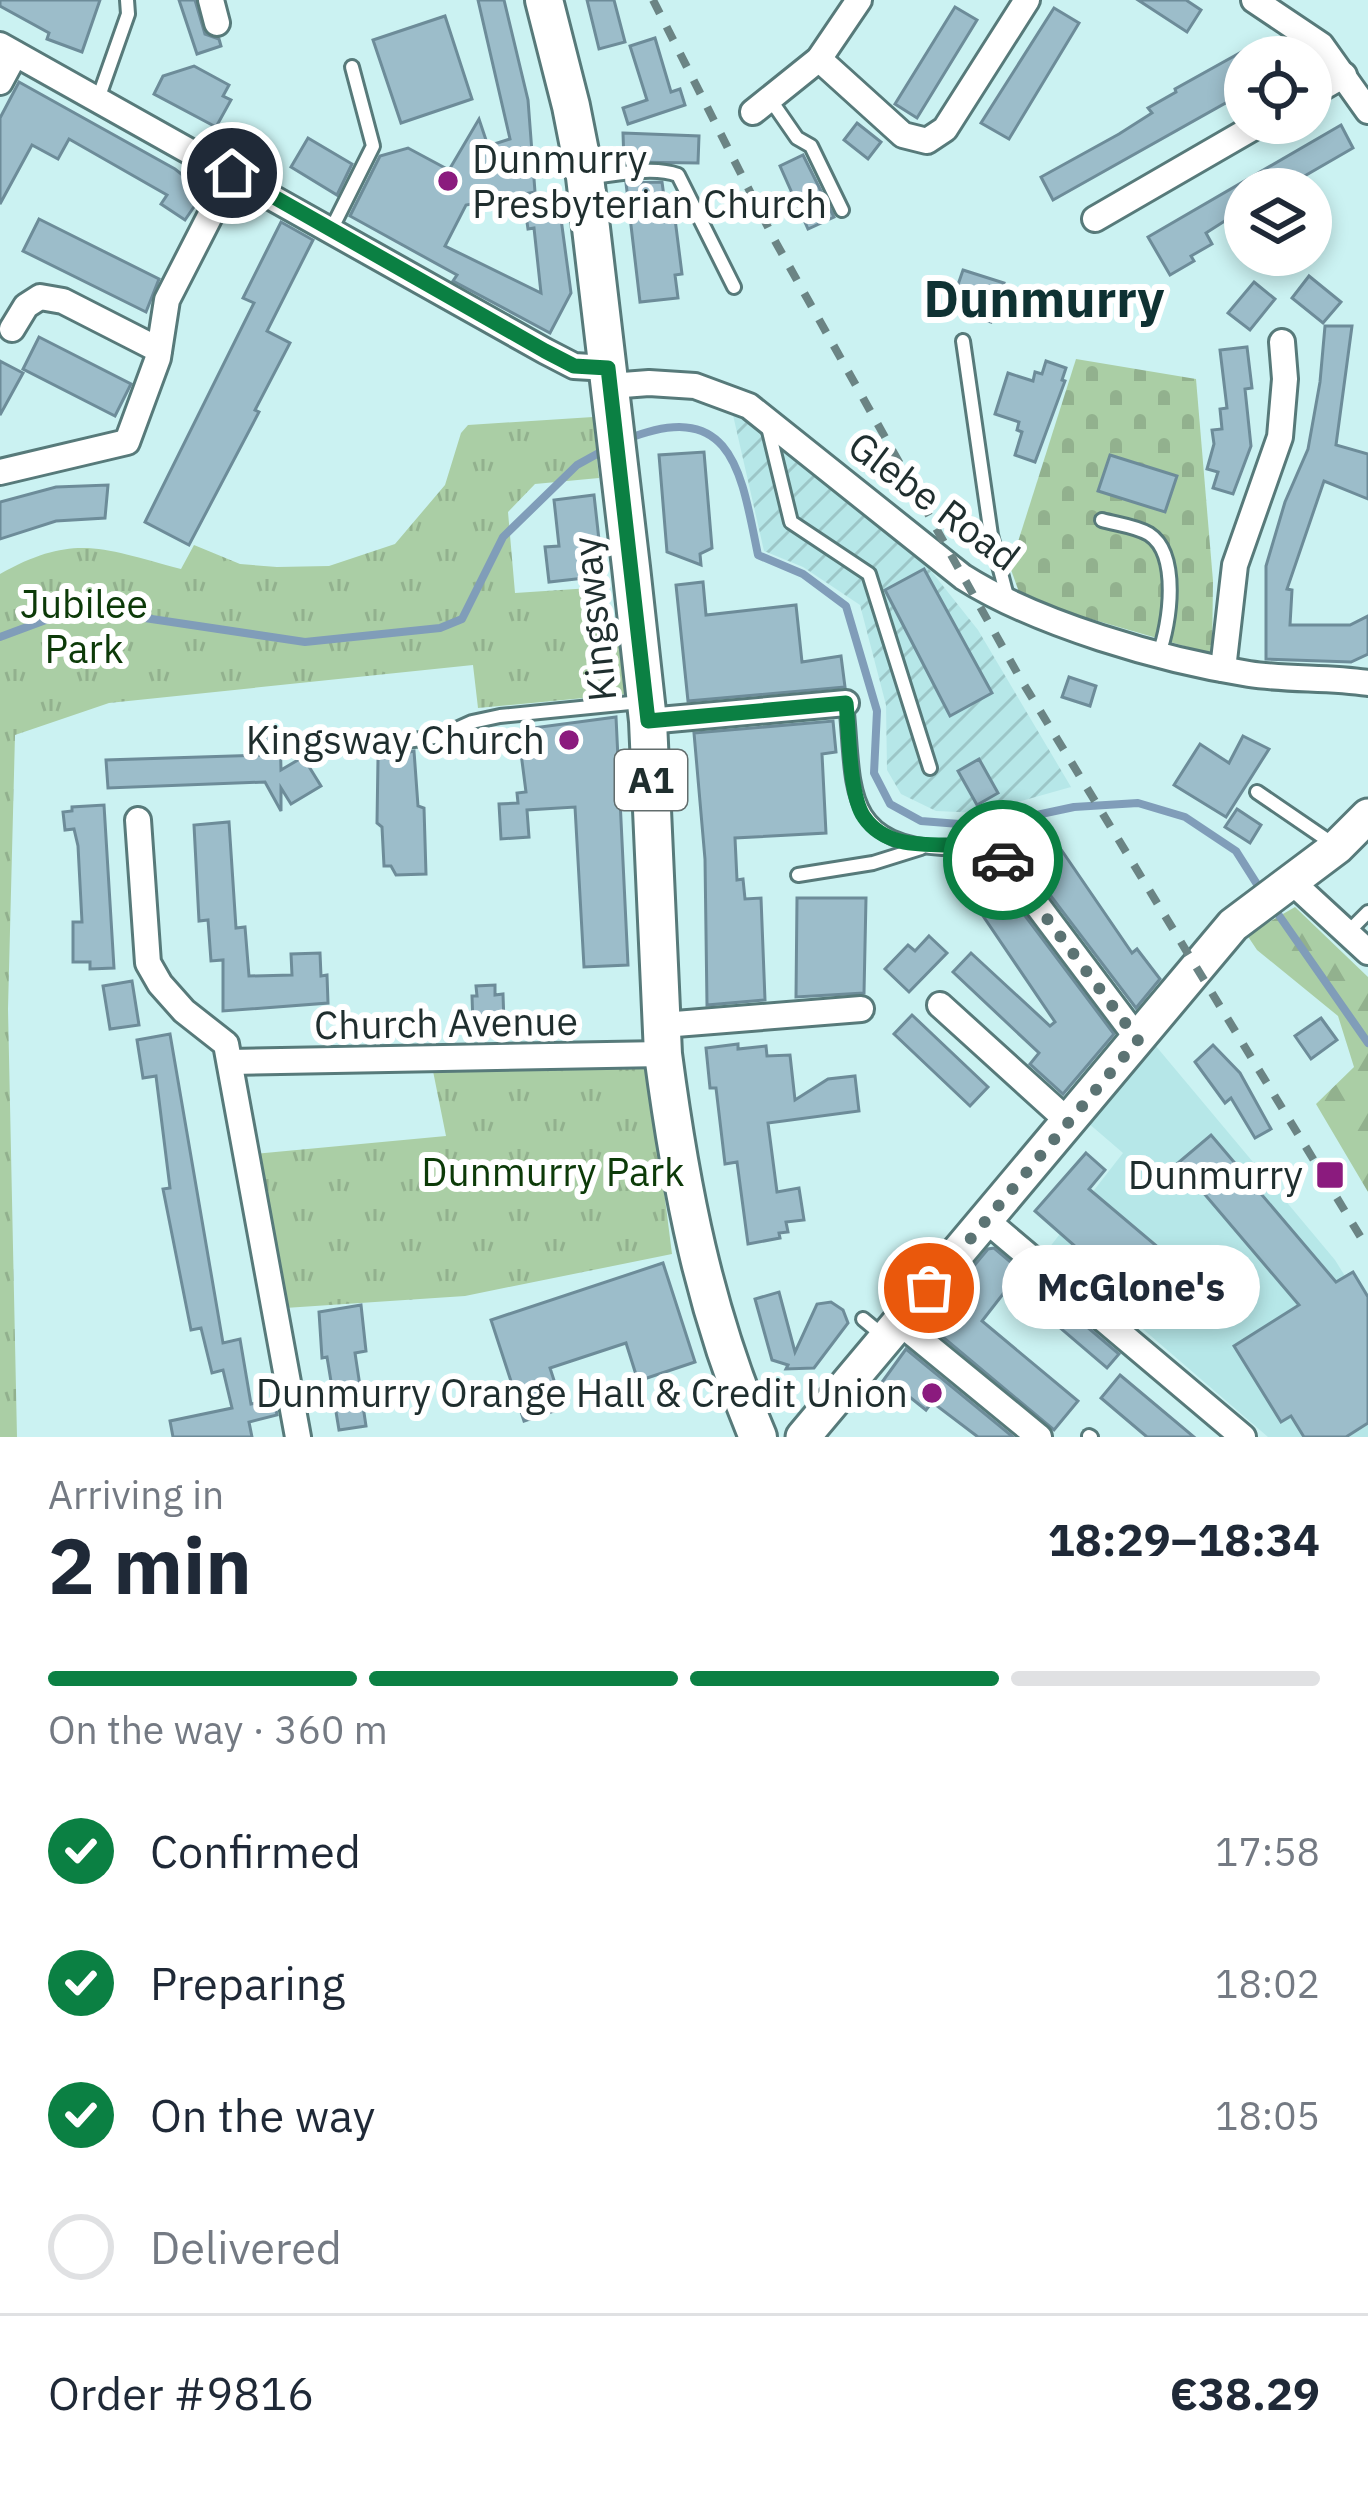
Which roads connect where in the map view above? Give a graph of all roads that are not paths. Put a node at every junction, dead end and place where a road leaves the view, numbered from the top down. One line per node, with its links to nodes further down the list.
1 (127, 0): 12 (lane)
2 (544, 0): 17 (main road, Kingsway / A1)
3 (859, 0): 7 (street)
4 (1027, 0): 7 (street)
5 (1254, 0): 9 (street)
6 (7, 50): 10 (street); 12 (street, Glebe Road)
7 (819, 59): 13 (street)
8 (352, 67): 20 (lane)
9 (1344, 75): 11 (street); 14 (street)
10 (0, 82)
11 (1332, 82)
12 (98, 99): 16 (street, Glebe Road)
13 (761, 106): 18 (lane)
14 (1368, 111)
15 (1225, 144): 19 (street)
16 (232, 173): 20 (street, Glebe Road); 25 (street)
17 (585, 177): 21 (lane); 26 (main road, Kingsway / A1)
18 (842, 210)
19 (1095, 219)
20 (330, 231): 26 (street, Glebe Road)
21 (734, 287)
22 (13, 329): 25 (street)
23 (963, 341): 30 (lane)
24 (1282, 342): 32 (street)
25 (159, 350): 28 (street)
26 (609, 377): 27 (street, Glebe Road); 35 (main road, Kingsway / A1)
27 (766, 416): 30 (street, Glebe Road); 37 (lane)
28 (0, 472)
29 (1102, 520): 31 (lane)
30 (1009, 603): 31 (street, Glebe Road)
31 (1160, 652): 32 (street, Glebe Road)
32 (1223, 669): 33 (street, Glebe Road)
33 (1368, 682)
34 (846, 703): 35 (street); 41 (lane)
35 (647, 711): 36 (lane); 51 (main road, Kingsway / A1)
36 (353, 749)
37 (930, 768)
38 (1257, 792): 42 (lane)
39 (1368, 816): 42 (street)
40 (138, 820): 53 (street)
41 (927, 845): 43 (lane); 44 (lane)
42 (1337, 847): 45 (street)
43 (998, 853): 52 (street)
44 (797, 874)
45 (1287, 884): 47 (street); 52 (street)
46 (1368, 912): 47 (lane)
47 (1348, 932): 48 (street)
48 (1368, 952)
49 (940, 1005): 54 (street)
50 (861, 1009): 51 (street, Church Avenue)
51 (663, 1040): 53 (street, Church Avenue); 58 (main road, Kingsway / A1)
52 (1138, 1040): 54 (street)
53 (230, 1062): 57 (street)
54 (1069, 1122): 55 (street)
55 (986, 1220): 56 (street); 61 (street)
56 (884, 1327): 59 (street); 60 (street)
57 (298, 1437)
58 (758, 1437)
59 (803, 1437)
60 (1039, 1437)
61 (1243, 1437)

